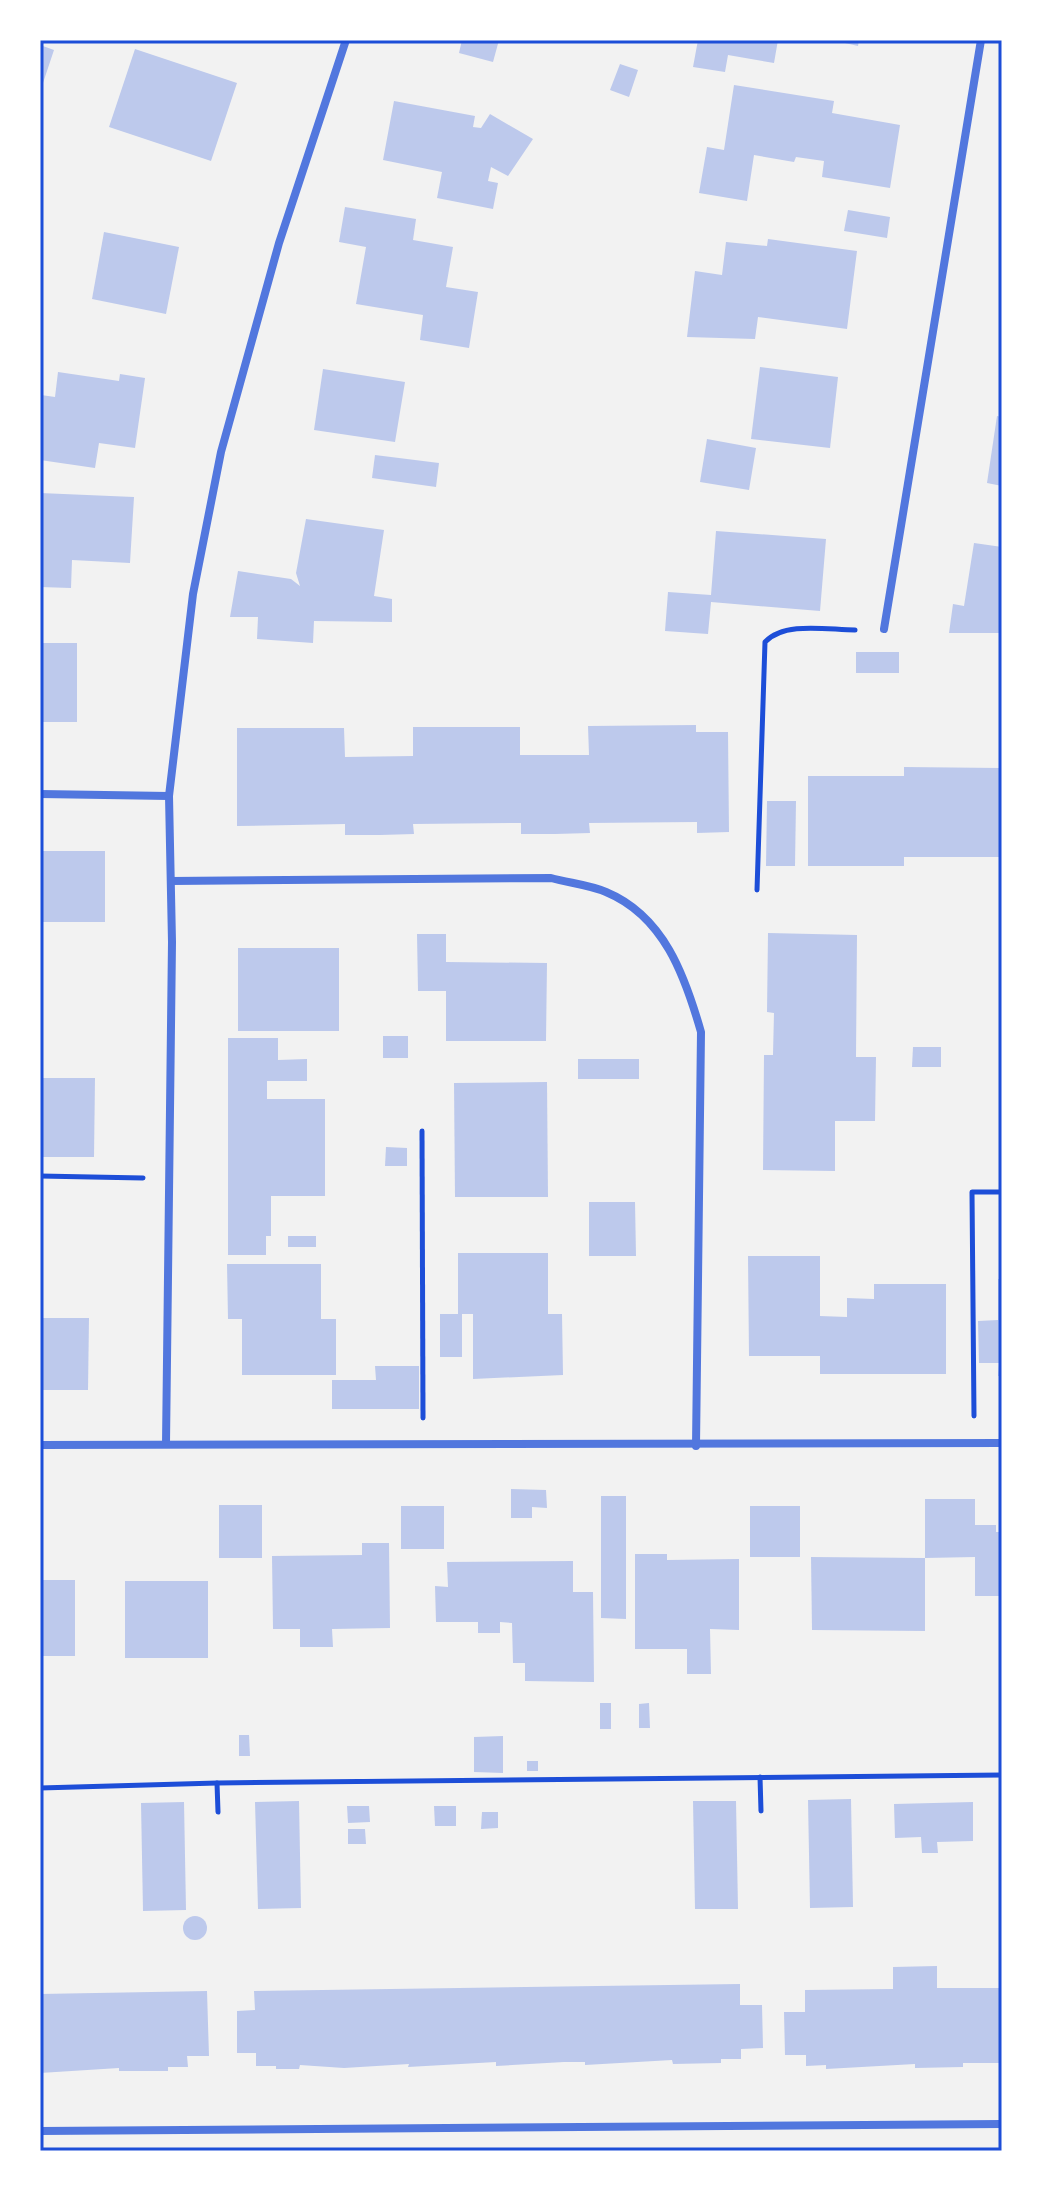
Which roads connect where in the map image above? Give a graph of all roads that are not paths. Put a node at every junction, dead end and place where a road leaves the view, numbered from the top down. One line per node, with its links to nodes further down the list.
1 (346, 40): 5 (street)
2 (981, 40): 3 (street)
3 (884, 629)
4 (40, 794): 5 (street)
5 (169, 796): 6 (street)
6 (171, 881): 8 (street); 10 (street)
7 (1002, 1443): 10 (street)
8 (166, 1444): 9 (street); 10 (street)
9 (40, 1445)
10 (696, 1446)
11 (1002, 2124): 12 (street)
12 (40, 2131)

